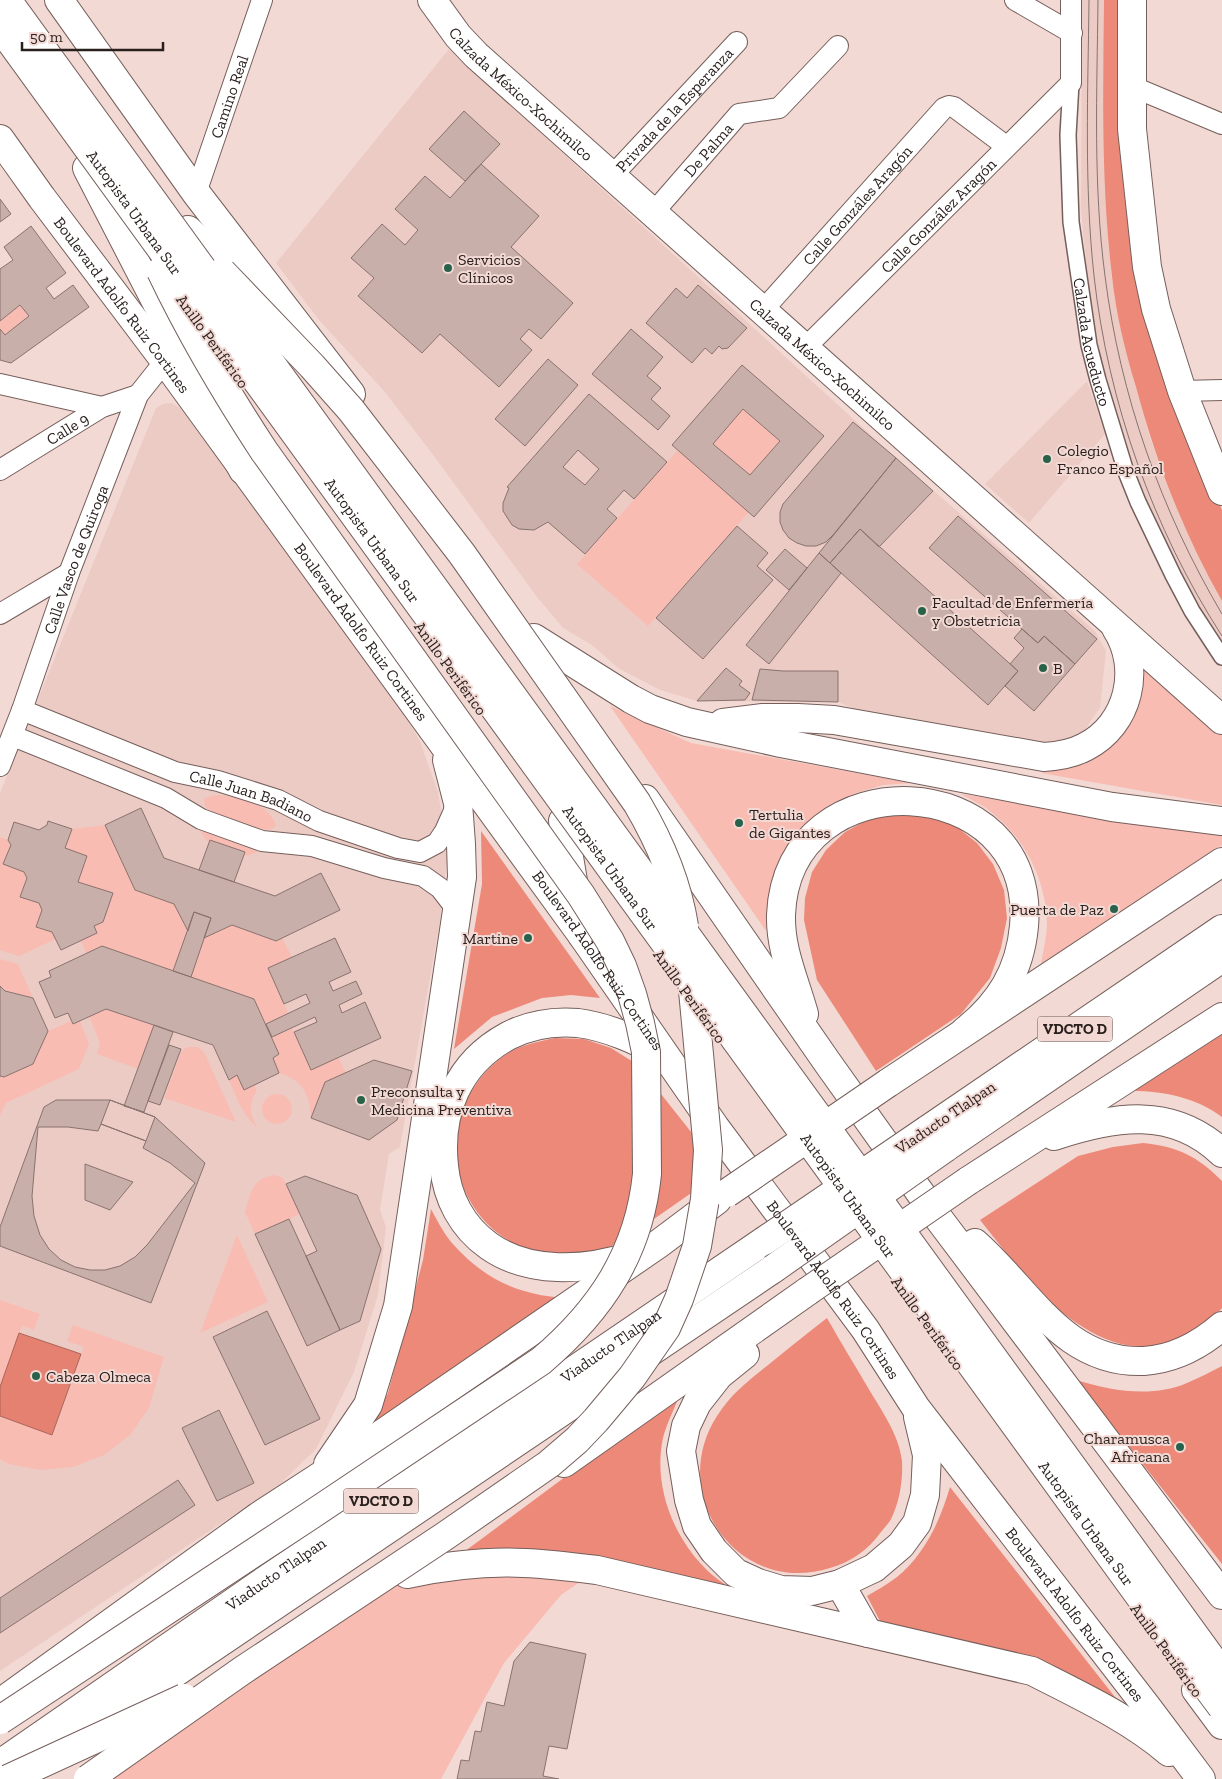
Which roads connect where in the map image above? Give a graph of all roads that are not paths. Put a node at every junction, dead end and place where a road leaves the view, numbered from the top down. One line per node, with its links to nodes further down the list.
1 (7, 0): 24 (main road, Autopista Urbana Sur, bridge)
2 (21, 0): 26 (main road)
3 (59, 0): 23 (main road)
4 (248, 0): 10 (street)
5 (262, 0): 10 (street, Camino Real)
6 (432, 0): 22 (main road, Calzada México-Xochimilco)
7 (1015, 0): 12 (street)
8 (1071, 0): 12 (street, Calzada Acueducto)
9 (1132, 0): 17 (main road)
10 (254, 23): 23 (street, Camino Real)
11 (0, 27): 24 (main road, Autopista Urbana Sur, bridge)
12 (1072, 33): 16 (street, Calzada Acueducto)
13 (737, 42): 22 (street, Privada de la Esperanza)
14 (838, 46): 25 (street, De Palma)
15 (0, 48): 21 (main road, Anillo Periférico)
16 (1070, 83): 20 (street, Calle González Aragón); 43 (street, Calzada Acueducto)
17 (1131, 86): 18 (street); 33 (main road)
18 (1222, 124)
19 (0, 139): 29 (main road, Boulevard Adolfo Ruiz Cortines)
20 (1006, 146): 27 (street, Calle Gonzáles Aragón); 28 (street, Calle González Aragón)
21 (87, 168): 37 (main road); 53 (main road, Anillo Periférico)
22 (612, 176): 25 (main road, Calzada México-Xochimilco)
23 (196, 193): 30 (main road)
24 (149, 213): 73 (main road, bridge); 79 (main road, bridge); 80 (main road, Autopista Urbana Sur, bridge); 82 (main road, Autopista Urbana Sur, bridge)
25 (653, 213): 27 (main road, Calzada México-Xochimilco)
26 (188, 230): 30 (main road); 78 (main road)
27 (763, 310): 28 (main road, Calzada México-Xochimilco)
28 (805, 348): 41 (main road, Calzada México-Xochimilco)
29 (165, 361): 34 (street, Calle Vasco de Quiroga); 37 (main road, Boulevard Adolfo Ruiz Cortines)
30 (329, 364): 42 (main road)
31 (0, 384): 35 (street)
32 (1222, 390): 33 (street)
33 (1182, 391): 38 (main road)
34 (138, 395): 35 (street, Calle 9); 39 (street, Calle Vasco de Quiroga)
35 (102, 408): 36 (street, Calle 9)
36 (0, 470)
37 (244, 470): 48 (main road, Boulevard Adolfo Ruiz Cortines)
38 (1222, 491)
39 (70, 573): 40 (street); 44 (street, Calle Vasco de Quiroga)
40 (0, 614)
41 (1113, 622): 45 (main road, Calzada México-Xochimilco); 46 (main road)
42 (534, 638): 46 (main road); 62 (main road)
43 (1222, 657)
44 (22, 710): 47 (street, Calle Vasco de Quiroga); 50 (street, Calle Juan Badiano)
45 (1222, 720)
46 (704, 726): 54 (main road)
47 (13, 736): 49 (street, Calle Vasco de Quiroga); 51 (street, Calle Juan Badiano)
48 (443, 744): 52 (main road); 58 (main road, Boulevard Adolfo Ruiz Cortines)
49 (0, 766)
50 (175, 772): 51 (street); 52 (street, Calle Juan Badiano)
51 (166, 798): 56 (street, Calle Juan Badiano)
52 (458, 803): 56 (main road)
53 (563, 821): 58 (main road); 84 (main road, Anillo Periférico)
54 (1222, 821)
55 (1222, 862): 61 (main road)
56 (457, 910): 72 (main road)
57 (1222, 929): 64 (main road, Viaducto Tlalpan / VDCTO D)
58 (582, 935): 63 (main road, Boulevard Adolfo Ruiz Cortines)
59 (1222, 958): 64 (main road, Viaducto Tlalpan / VDCTO D)
60 (1222, 1017): 65 (main road)
61 (966, 1031): 62 (main road); 68 (main road, bridge)
62 (807, 1033): 67 (main road)
63 (666, 1056): 68 (main road); 71 (main road, Boulevard Adolfo Ruiz Cortines)
64 (936, 1139): 86 (main road, Viaducto Tlalpan / VDCTO D, bridge); 88 (main road, Viaducto Tlalpan / VDCTO D, bridge)
65 (1016, 1151): 66 (main road); 69 (main road, bridge)
66 (1222, 1153)
67 (936, 1215): 70 (main road); 76 (main road)
68 (657, 1245): 72 (main road)
69 (800, 1296): 74 (main road); 75 (main road)
70 (1222, 1326)
71 (916, 1408): 75 (main road); 91 (main road, Boulevard Adolfo Ruiz Cortines)
72 (319, 1477): 81 (main road)
73 (311, 1515): 83 (main road, bridge); 85 (main road, bridge)
74 (406, 1574): 77 (main road); 90 (main road)
75 (840, 1584): 77 (main road)
76 (1222, 1595)
77 (868, 1633): 91 (main road)
78 (1222, 1655)
79 (243, 1670): 87 (main road, bridge); 89 (main road, bridge)
80 (1222, 1673)
81 (0, 1703)
82 (1222, 1707)
83 (0, 1720)
84 (1222, 1725)
85 (0, 1757)
86 (0, 1764)
87 (8, 1779)
88 (18, 1779)
89 (88, 1779)
90 (103, 1779)
91 (1200, 1779)

